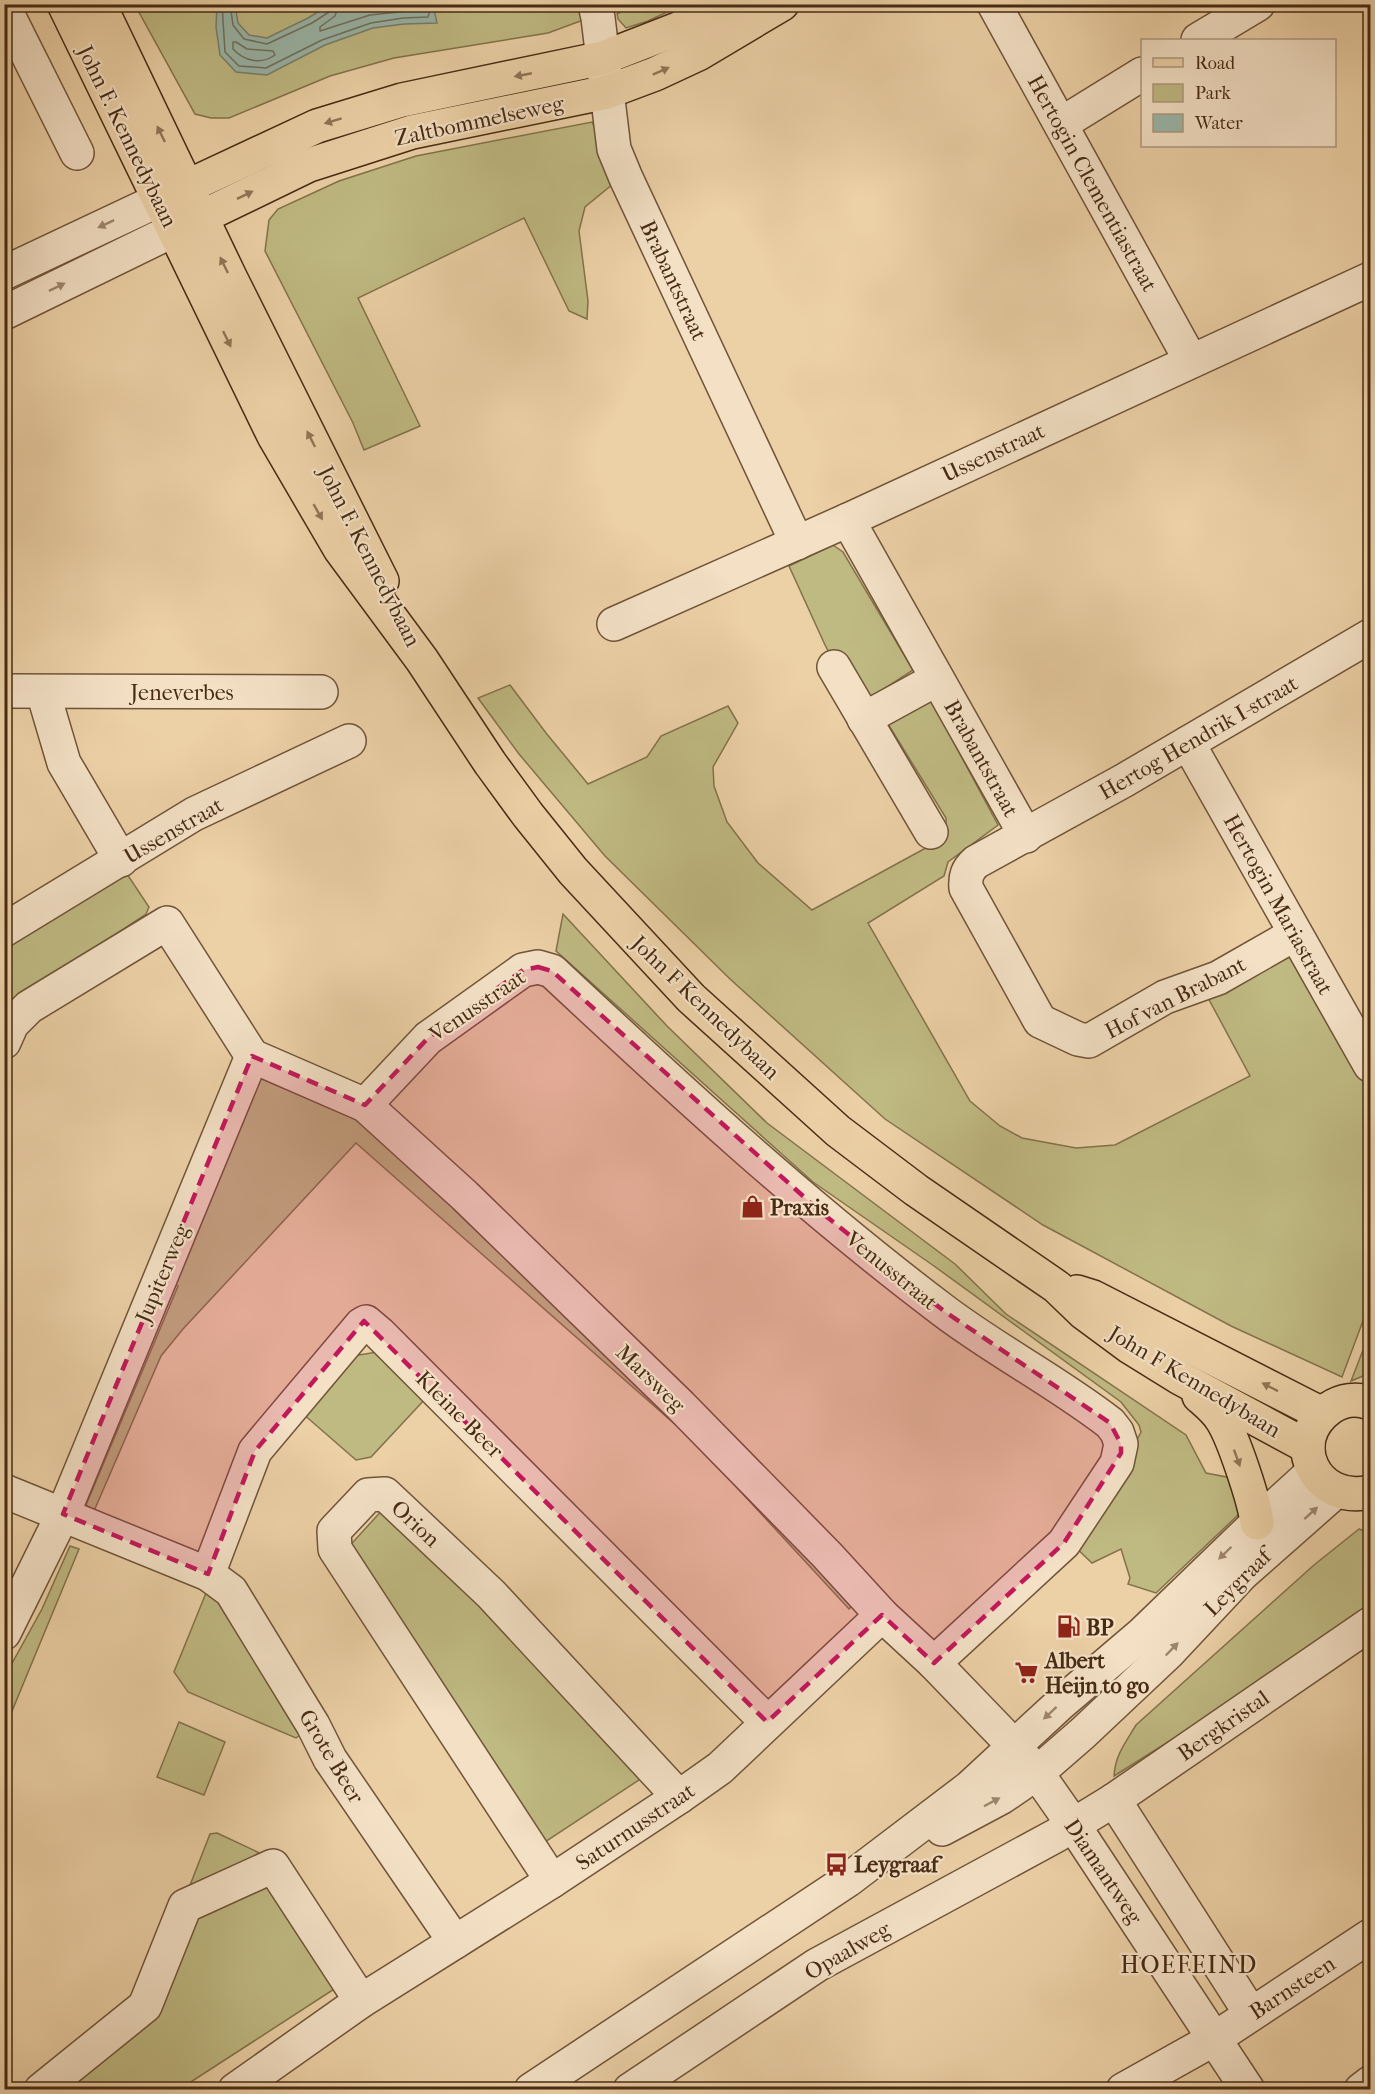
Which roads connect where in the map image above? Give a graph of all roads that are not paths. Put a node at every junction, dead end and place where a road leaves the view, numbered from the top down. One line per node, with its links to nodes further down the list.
1 (64, 4): 15 (main road, John F. Kennedybaan)
2 (99, 4): 15 (main road, John F. Kennedybaan, one-way to 2)
3 (595, 4): 10 (street, Brabantstraat)
4 (724, 4): 10 (main road, Zaltbommelseweg)
5 (782, 4): 12 (main road, Zaltbommelseweg, one-way to 5)
6 (994, 4): 13 (street, Hertogin Clementiastraat)
7 (1258, 4): 9 (street)
8 (4, 7): 14 (street)
9 (1200, 39)
10 (603, 58): 12 (street, Brabantstraat); 15 (main road, Zaltbommelseweg, one-way to 15)
11 (1141, 75): 13 (street)
12 (607, 92): 16 (main road, Zaltbommelseweg, one-way to 12); 22 (street, Brabantstraat)
13 (1061, 124): 20 (street, Hertogin Clementiastraat)
14 (77, 153)
15 (173, 193): 16 (main road, John F. Kennedybaan); 17 (street, one-way to 17)
16 (188, 223): 19 (street, one-way to 16); 26 (main road, John F. Kennedybaan)
17 (4, 273)
18 (1371, 279): 20 (street, Ussenstraat)
19 (4, 313)
20 (1191, 361): 21 (street, Ussenstraat)
21 (848, 520): 22 (street, Ussenstraat); 27 (street, Brabantstraat)
22 (797, 543): 23 (street, Ussenstraat)
23 (614, 624)
24 (1371, 636): 33 (street, Hertog Hendrik I-straat)
25 (834, 667): 31 (street)
26 (428, 668): 43 (main road, John F Kennedybaan)
27 (937, 679): 31 (street, Brabantstraat); 35 (street, Brabantstraat)
28 (4, 691): 29 (street, Jeneverbes)
29 (43, 692): 30 (street, Jeneverbes); 36 (street)
30 (321, 692)
31 (864, 719): 34 (street)
32 (349, 741): 36 (street, Ussenstraat)
33 (1188, 743): 35 (street, Hertog Hendrik I-straat); 38 (street, Hertogin Mariastraat)
34 (931, 832)
35 (1026, 836): 38 (street, Hof van Brabant)
36 (121, 860): 37 (street, Ussenstraat)
37 (4, 930)
38 (1296, 934): 41 (street, Hertogin Mariastraat)
39 (4, 1042): 40 (street)
40 (252, 1056): 42 (street, Marsweg); 50 (street, Jupiterweg)
41 (1371, 1065)
42 (365, 1105): 53 (street, Marsweg); 56 (street, Venusstraat)
43 (1057, 1287): 44 (main road, John F Kennedybaan); 46 (main road, John F Kennedybaan, one-way to 43)
44 (1180, 1378): 47 (main road, John F Kennedybaan); 51 (main road, one-way to 51)
45 (1370, 1401): 46 (main road)
46 (1322, 1414): 47 (main road)
47 (1320, 1470): 49 (main road); 51 (street, Leygraaf); 59 (street, Leygraaf, one-way to 47)
48 (4, 1491): 50 (street, Grote Beer)
49 (1371, 1492)
50 (63, 1514): 52 (street, Grote Beer); 55 (street, Jupiterweg)
51 (1257, 1523): 58 (street, Leygraaf, one-way to 58)
52 (208, 1574): 57 (street, Kleine Beer); 66 (street, Grote Beer)
53 (882, 1615): 56 (street, Marsweg); 57 (street, Saturnusstraat)
54 (1371, 1624): 61 (street, Bergkristal)
55 (4, 1633)
56 (934, 1663): 58 (street, Marsweg)
57 (767, 1722): 60 (street, Saturnusstraat)
58 (1015, 1747): 59 (street, Diamantweg); 63 (street, Leygraaf)
59 (1037, 1773): 62 (street, Diamantweg); 63 (street, Leygraaf, one-way to 59)
60 (679, 1797): 64 (street, Saturnusstraat); 64 (street, Orion)
61 (1114, 1800): 62 (street, Bergkristal); 68 (street, Diamantweg)
62 (1074, 1826): 69 (street, Diamantweg); 74 (street, Opaalweg)
63 (848, 1880): 73 (street, Leygraaf)
64 (552, 1881): 66 (street, Saturnusstraat)
65 (1371, 1936): 68 (street, Barnsteen)
66 (455, 1942): 67 (street, Saturnusstraat)
67 (361, 2001): 71 (street); 72 (street, Saturnusstraat)
68 (1251, 2014): 69 (street, Barnsteen)
69 (1214, 2039): 75 (street, Barnsteen); 76 (street, Diamantweg)
70 (1371, 2083): 77 (street)
71 (41, 2090)
72 (235, 2090)
73 (531, 2090)
74 (630, 2090)
75 (1122, 2090)
76 (1248, 2090)
77 (1361, 2090)

